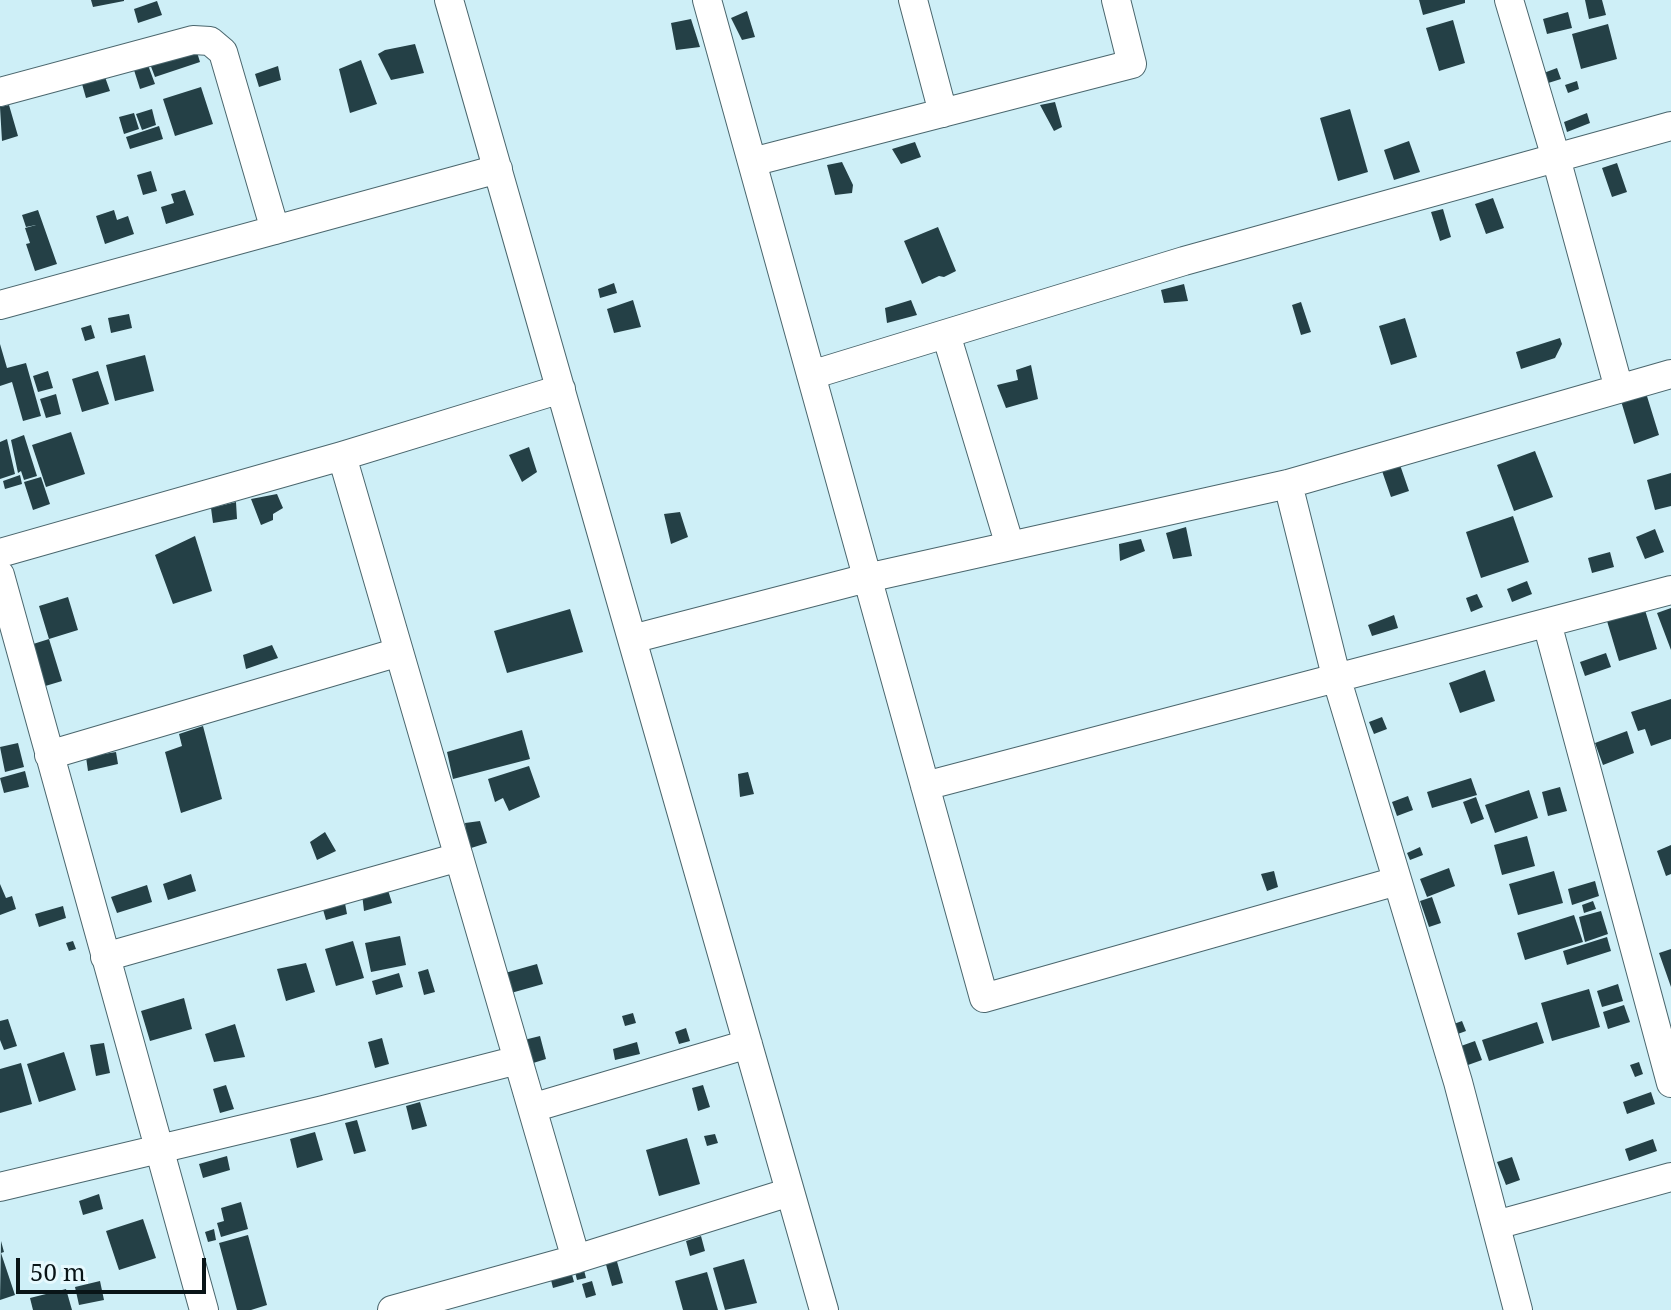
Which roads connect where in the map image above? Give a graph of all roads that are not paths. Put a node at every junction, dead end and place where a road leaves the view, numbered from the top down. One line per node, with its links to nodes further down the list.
1 (449, 0): 11 (street)
2 (707, 0): 10 (street)
3 (913, 0): 7 (street)
4 (1116, 0): 7 (street)
5 (1509, 0): 9 (street)
6 (0, 92): 12 (street)
7 (943, 113): 10 (street)
8 (1671, 126): 9 (street)
9 (1556, 158): 14 (street); 18 (street)
10 (752, 162): 16 (street)
11 (498, 169): 12 (street); 17 (street)
12 (275, 230): 13 (street)
13 (0, 305)
14 (946, 334): 16 (street); 21 (street)
15 (1671, 374): 18 (street)
16 (811, 375): 24 (street)
17 (561, 389): 19 (street); 27 (street)
18 (1619, 389): 20 (street)
19 (342, 456): 22 (street); 28 (street)
20 (1288, 484): 21 (street); 29 (street)
21 (1010, 546): 24 (street)
22 (0, 553)
23 (0, 575): 30 (street)
24 (867, 578): 27 (street); 31 (street)
25 (1671, 590): 26 (street)
26 (1547, 623): 29 (street); 37 (street)
27 (632, 639): 35 (street)
28 (399, 652): 30 (street); 32 (street)
29 (1337, 680): 31 (street); 33 (street)
30 (49, 755): 34 (street)
31 (925, 786): 33 (street)
32 (459, 857): 34 (street); 36 (street)
33 (1397, 881): 43 (street)
34 (105, 957): 39 (street)
35 (748, 1044): 38 (street); 42 (street)
36 (518, 1060): 38 (street); 39 (street)
37 (1671, 1083)
38 (532, 1108): 44 (street)
39 (159, 1148): 41 (street); 45 (street)
40 (1671, 1177): 43 (street)
41 (0, 1187)
42 (790, 1192): 44 (street); 47 (street)
43 (1496, 1225): 48 (street)
44 (576, 1259): 46 (street)
45 (204, 1310)
46 (392, 1310)
47 (824, 1310)
48 (1518, 1310)

